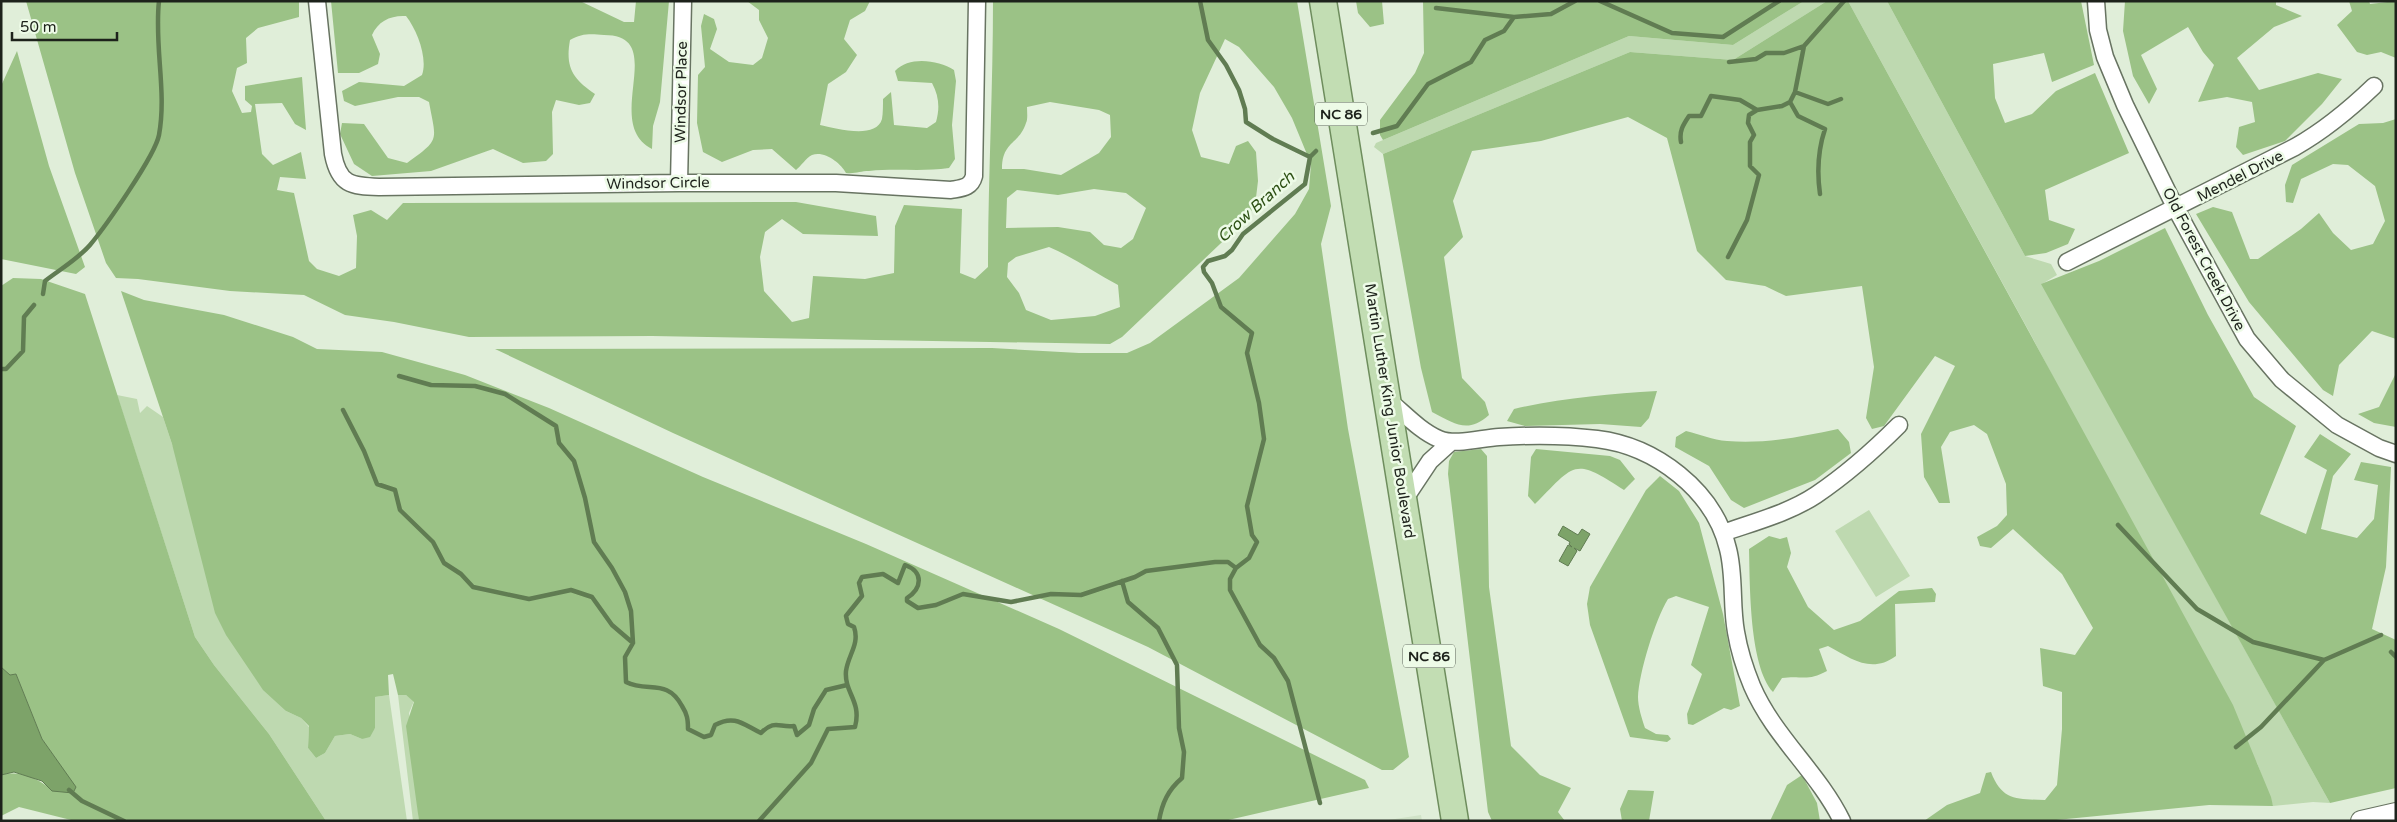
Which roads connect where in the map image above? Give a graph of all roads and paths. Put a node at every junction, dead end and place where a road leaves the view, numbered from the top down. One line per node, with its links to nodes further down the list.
1 (317, 1): 7 (street, Windsor Circle)
2 (683, 1): 7 (street, Windsor Place)
3 (977, 1): 7 (street, Windsor Circle)
4 (1323, 1): 10 (main road, Martin Luther King Junior Boulevard / NC 86)
5 (2096, 1): 8 (street, Old Forest Creek Drive)
6 (2374, 86): 8 (street, Mendel Drive)
7 (679, 183)
8 (2176, 209): 9 (street, Mendel Drive); 13 (street, Old Forest Creek Drive)
9 (2067, 262)
10 (1388, 400): 12 (street); 14 (main road, Martin Luther King Junior Boulevard / NC 86)
11 (1899, 425): 15 (street)
12 (1452, 442): 14 (street); 15 (street)
13 (2396, 454)
14 (1404, 500): 17 (main road, Martin Luther King Junior Boulevard / NC 86)
15 (1723, 533): 18 (street)
16 (2396, 813): 19 (street)
17 (1455, 821)
18 (1842, 821)
19 (2361, 821)

